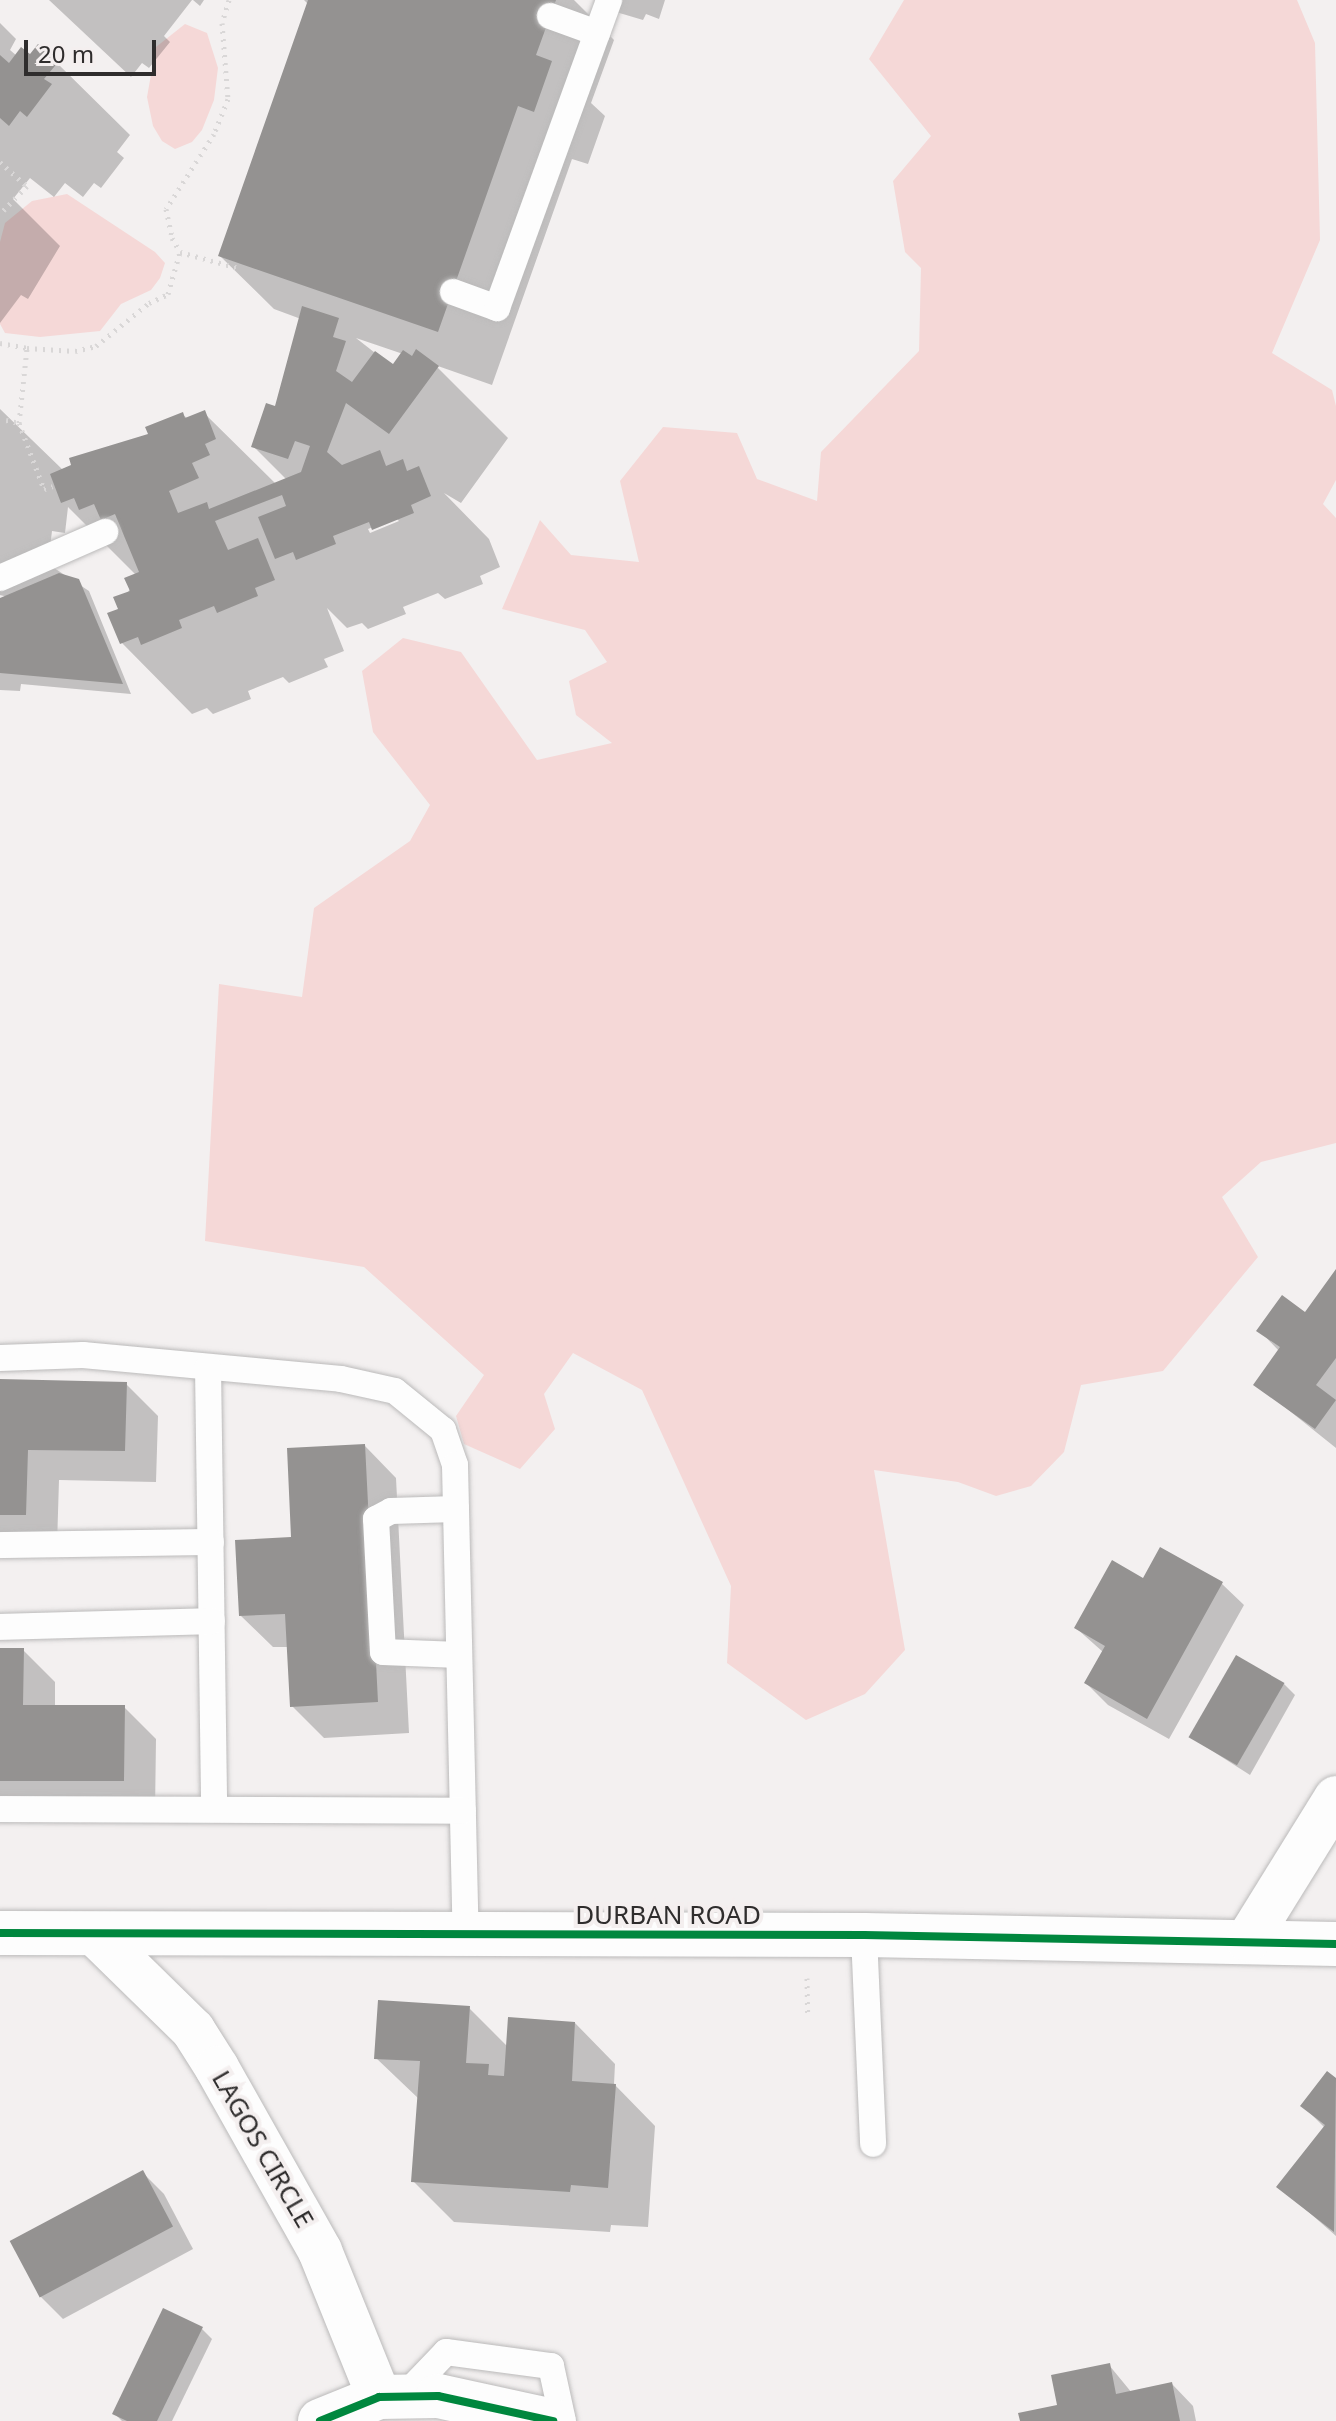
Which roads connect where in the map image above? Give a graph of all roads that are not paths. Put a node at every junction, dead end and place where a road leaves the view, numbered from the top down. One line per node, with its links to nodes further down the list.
1 (609, 0): 3 (lane)
2 (550, 16): 3 (lane)
3 (597, 33): 4 (lane)
4 (453, 292)
5 (105, 532): 6 (lane)
6 (0, 578)
7 (0, 1358): 8 (lane)
8 (208, 1367): 9 (lane); 10 (lane)
9 (456, 1509): 14 (lane); 14 (lane)
10 (211, 1542): 11 (lane); 12 (lane)
11 (0, 1545)
12 (212, 1621): 13 (lane); 17 (lane)
13 (0, 1627)
14 (459, 1655): 18 (lane)
15 (1336, 1798): 23 (street)
16 (0, 1809): 17 (lane)
17 (214, 1809): 18 (lane)
18 (463, 1811): 21 (lane)
19 (0, 1933): 20 (street, DURBAN ROAD)
20 (96, 1935): 21 (street, DURBAN ROAD); 26 (street, LAGOS CIRCLE)
21 (466, 1935): 22 (street, DURBAN ROAD)
22 (864, 1935): 23 (street, DURBAN ROAD); 25 (lane)
23 (1248, 1940): 24 (street, DURBAN ROAD)
24 (1336, 1944)
25 (873, 2144)
26 (391, 2396): 27 (street); 28 (street); 29 (lane)
27 (320, 2421)
28 (553, 2421)
29 (563, 2421)

